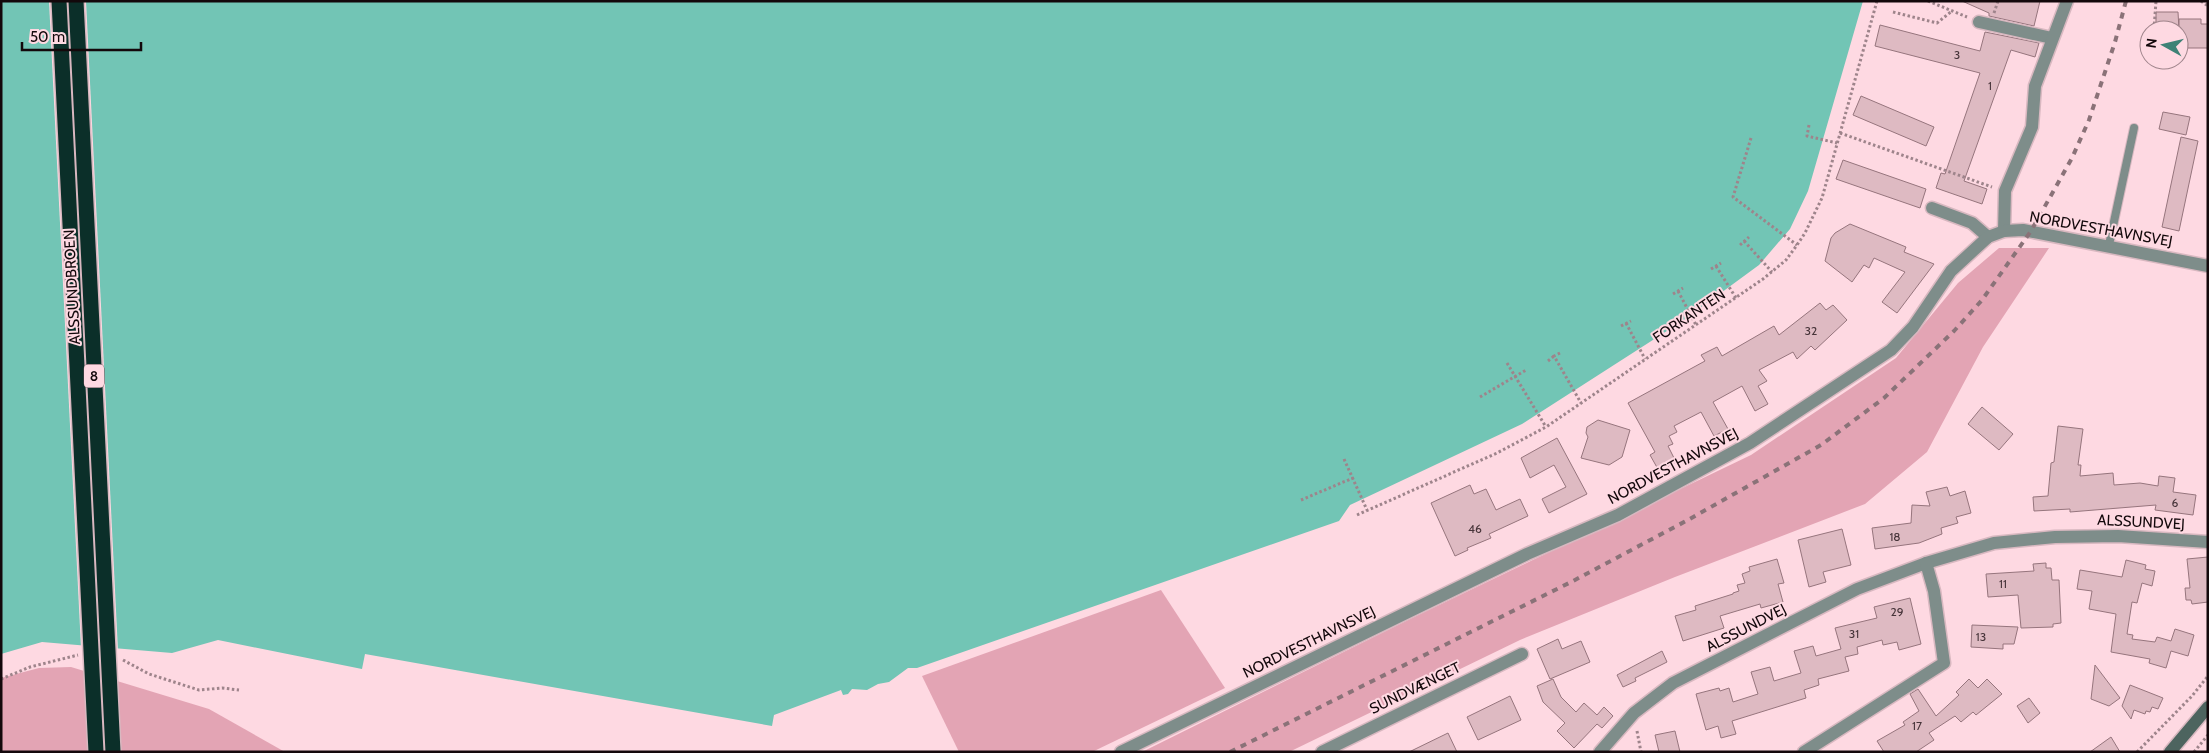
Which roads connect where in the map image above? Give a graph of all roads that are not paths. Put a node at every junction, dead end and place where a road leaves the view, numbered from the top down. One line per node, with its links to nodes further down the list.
1 (59, 1): 16 (highway, ALSSUNDBROEN / 8, bridge)
2 (76, 1): 17 (highway, ALSSUNDBROEN / 8, bridge)
3 (2067, 1): 5 (street)
4 (1979, 22): 5 (street)
5 (2052, 38): 8 (street)
6 (2134, 128): 10 (lane)
7 (1932, 208): 9 (street)
8 (2004, 231): 9 (street, NORDVESTHAVNSVEJ); 10 (street, NORDVESTHAVNSVEJ)
9 (1988, 237): 18 (street, NORDVESTHAVNSVEJ)
10 (2109, 246): 11 (street, NORDVESTHAVNSVEJ)
11 (2208, 266)
12 (2208, 542): 13 (street, ALSSUNDVEJ)
13 (1926, 563): 20 (street, ALSSUNDVEJ); 21 (street)
14 (1522, 654): 19 (street, SUNDVÆNGET)
15 (2208, 707): 22 (street)
16 (96, 752)
17 (113, 752)
18 (1121, 752)
19 (1322, 752)
20 (1600, 752)
21 (1804, 752)
22 (2170, 752)

